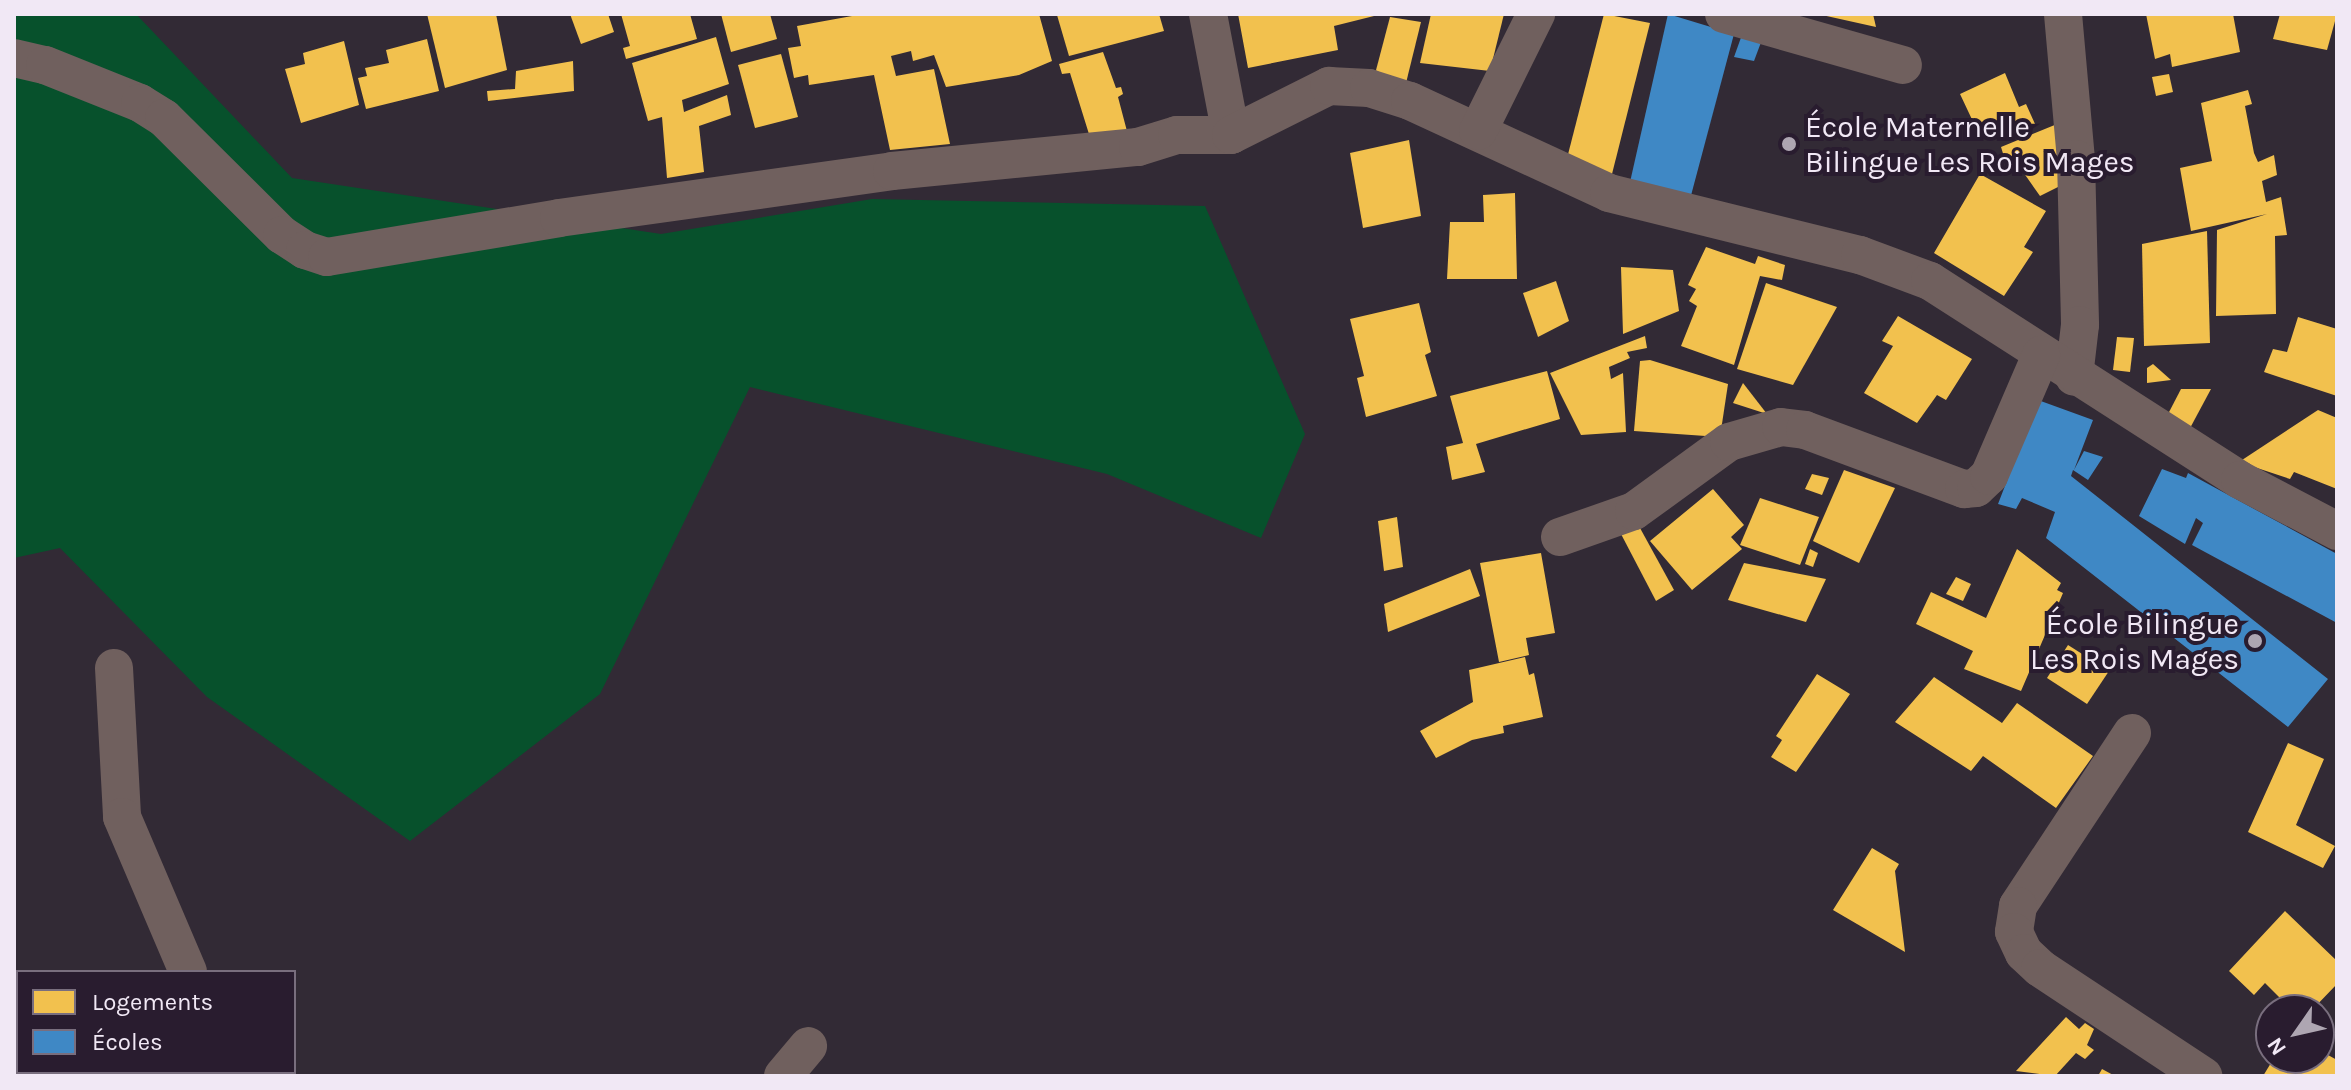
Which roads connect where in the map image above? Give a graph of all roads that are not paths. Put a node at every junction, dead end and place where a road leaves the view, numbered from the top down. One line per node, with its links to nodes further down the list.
1 (1208, 14): 8 (street)
2 (1536, 14): 7 (street)
3 (1724, 14): 6 (street)
4 (2063, 14): 10 (street)
5 (14, 58): 8 (street)
6 (1903, 65)
7 (1478, 131): 8 (street); 9 (street)
8 (1231, 135)
9 (2041, 355): 10 (street); 12 (street)
10 (2074, 377): 11 (street)
11 (2337, 531)
12 (1560, 537)
13 (114, 668): 15 (street)
14 (2132, 733): 18 (street)
15 (187, 970)
16 (808, 1046): 17 (street)
17 (783, 1076)
18 (2203, 1076)

